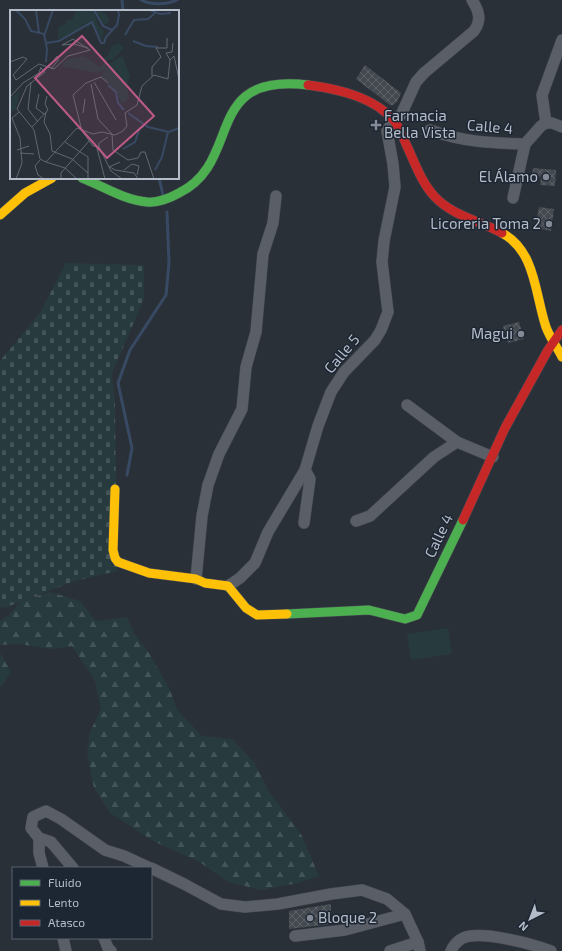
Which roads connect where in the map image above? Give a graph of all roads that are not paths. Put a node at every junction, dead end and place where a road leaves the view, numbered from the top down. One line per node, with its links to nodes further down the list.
1 (472, 0): 3 (street, Calle 5)
2 (562, 40): 4 (street)
3 (394, 120): 9 (main road); 14 (main road); 19 (street, Calle 5)
4 (546, 123): 5 (street); 7 (street, Calle 4)
5 (562, 127)
6 (430, 130): 7 (street, Calle 4)
7 (525, 144): 11 (street)
8 (50, 179): 12 (main road)
9 (85, 179)
10 (276, 196): 23 (street)
11 (513, 198)
12 (0, 216)
13 (562, 330): 14 (main road, Calle 4)
14 (554, 343): 15 (main road); 18 (main road, Calle 4)
15 (562, 357)
16 (407, 405): 17 (street)
17 (458, 442): 18 (street); 21 (street)
18 (493, 457): 24 (main road, Calle 4)
19 (305, 470): 22 (street); 24 (street, Calle 5)
20 (115, 489): 23 (main road)
21 (356, 521)
22 (304, 523)
23 (196, 579): 24 (main road)
24 (228, 586)
25 (39, 838): 26 (street); 27 (street); 28 (street)
26 (43, 867)
27 (72, 867)
28 (148, 867)
29 (152, 869): 30 (street)
30 (405, 914): 31 (street); 34 (street)
31 (295, 936)
32 (62, 939): 35 (street)
33 (104, 939): 36 (street)
34 (419, 947): 37 (street)
35 (66, 951)
36 (111, 951)
37 (390, 951)
38 (451, 951): 39 (street)
39 (551, 951)

